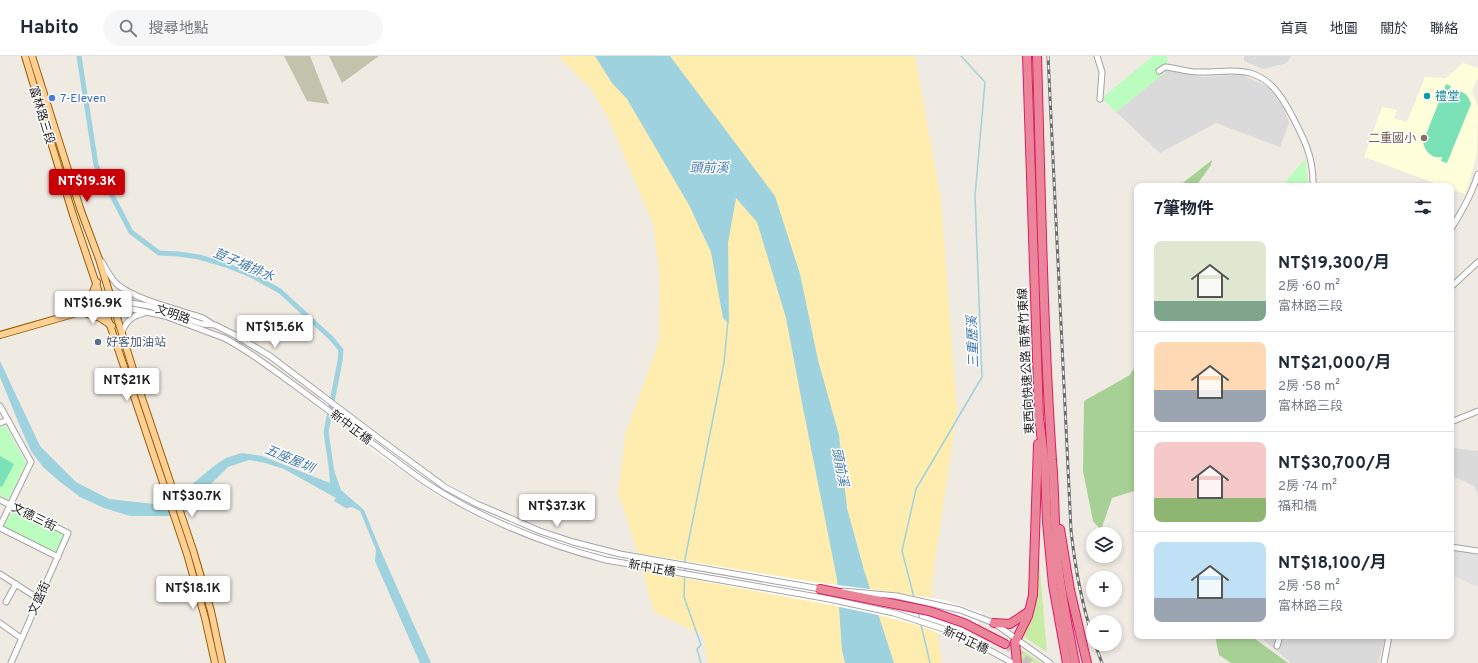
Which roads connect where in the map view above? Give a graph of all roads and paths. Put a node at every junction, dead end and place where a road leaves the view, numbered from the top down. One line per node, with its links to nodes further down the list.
1 (25, 56): 13 (main road, 富林路三段)
2 (32, 56): 11 (main road, 富林路三段)
3 (1027, 56): 28 (highway, 東西向快速公路 南寮竹東線)
4 (1037, 56): 33 (highway, 東西向快速公路 南寮竹東線)
5 (1097, 56): 7 (street)
6 (1159, 70): 9 (street)
7 (1100, 99)
8 (1478, 174): 10 (street)
9 (1313, 183)
10 (1454, 224)
11 (99, 259): 15 (main road, 富林路三段); 20 (street)
12 (1478, 262): 14 (street)
13 (97, 282): 16 (main road, 富林路三段); 17 (main road)
14 (1454, 284)
15 (114, 302): 16 (main road); 18 (street, 文明路); 20 (street, 文明路); 21 (main road, 富林路三段)
16 (105, 305): 17 (main road); 19 (main road, 富林路三段)
17 (82, 312): 19 (main road); 22 (main road)
18 (147, 312): 21 (street); 25 (street, 文明路)
19 (112, 326): 23 (main road, 富林路三段)
20 (214, 326): 24 (street, 文明路)
21 (122, 332): 23 (main road, 富林路三段)
22 (0, 335)
23 (134, 382): 32 (main road, 富林路三段)
24 (323, 396): 43 (street, 新中正橋)
25 (319, 403): 59 (street, 新中正橋)
26 (0, 406): 29 (street)
27 (1478, 411): 30 (street)
28 (1039, 418): 46 (highway); 62 (highway, 東西向快速公路 南寮竹東線)
29 (8, 420): 31 (street); 35 (street)
30 (1454, 421)
31 (0, 423)
32 (170, 492): 57 (main road); 58 (main road)
33 (1055, 494): 55 (highway); 63 (highway, 東西向快速公路 南寮竹東線)
34 (0, 500): 35 (street, 文德三街)
35 (11, 506): 36 (street); 37 (street, 文德三街)
36 (0, 527): 40 (street)
37 (68, 533): 40 (street, 文盛街)
38 (1454, 547): 39 (street)
39 (1478, 551)
40 (58, 558): 44 (street, 文盛街)
41 (0, 574): 42 (street)
42 (16, 584): 44 (street); 45 (street)
43 (820, 589): 48 (street, 新中正橋); 53 (highway)
44 (39, 599): 49 (street, 文盛街)
45 (6, 602)
46 (1029, 611): 48 (highway); 50 (highway)
47 (0, 623): 49 (street)
48 (994, 623): 50 (street, 新中正橋)
49 (21, 638): 56 (street, 文盛街)
50 (1016, 639): 60 (highway); 61 (street, 新中正橋)
51 (1279, 639): 54 (street)
52 (1389, 639): 64 (street)
53 (1005, 644)
54 (1277, 646)
55 (1087, 662)
56 (12, 663)
57 (215, 663)
58 (222, 663)
59 (1013, 663)
60 (1017, 663)
61 (1050, 663)
62 (1067, 663)
63 (1075, 663)
64 (1384, 663)

